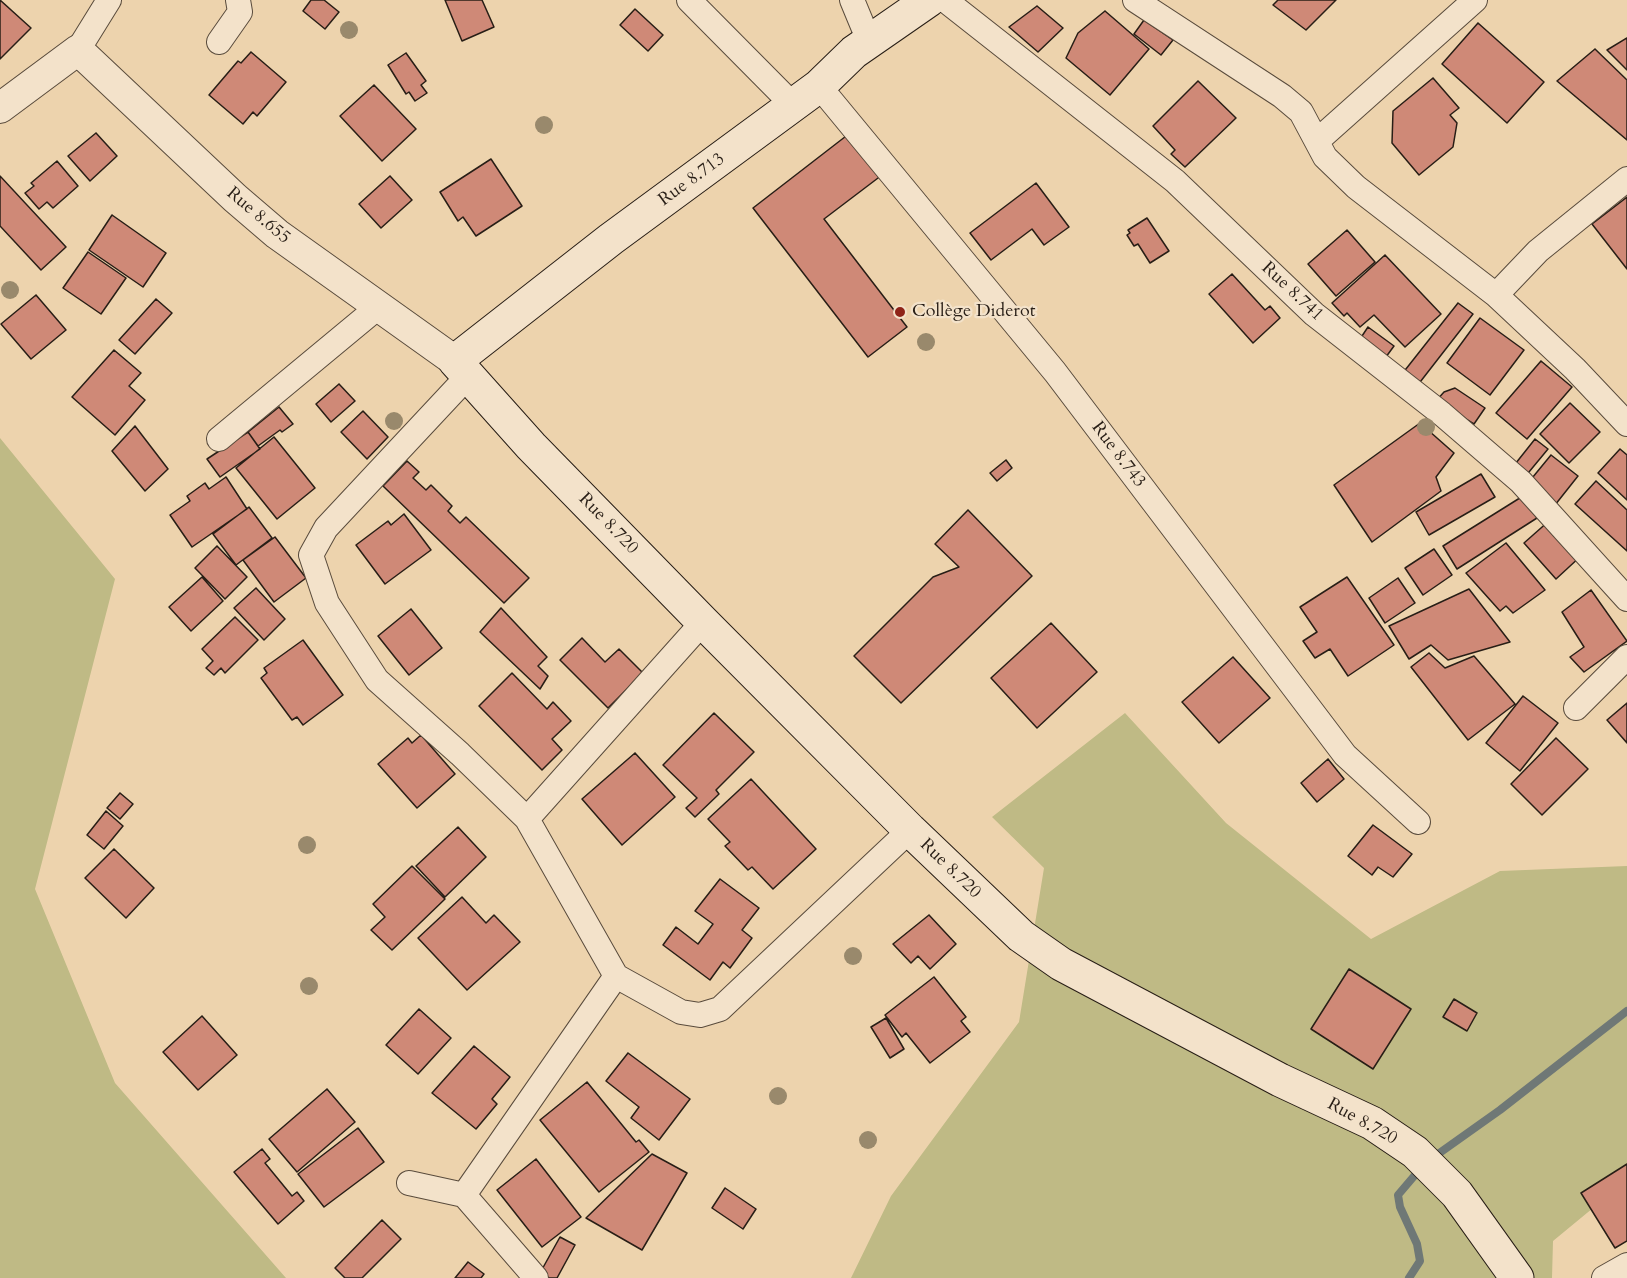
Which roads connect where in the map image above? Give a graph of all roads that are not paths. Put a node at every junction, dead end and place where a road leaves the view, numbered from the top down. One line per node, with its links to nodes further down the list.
1 (109, 0): 11 (street)
2 (238, 0): 10 (street)
3 (689, 0): 12 (street, Rue 8.743)
4 (852, 0): 9 (street)
5 (929, 0): 9 (main road, Rue 8.713)
6 (945, 0): 21 (street, Rue 8.741)
7 (1135, 0): 14 (street)
8 (1475, 0): 14 (street)
9 (869, 41): 12 (main road, Rue 8.713)
10 (219, 42)
11 (78, 50): 13 (street); 17 (street, Rue 8.655)
12 (806, 95): 18 (main road, Rue 8.713); 26 (street, Rue 8.743)
13 (0, 108)
14 (1317, 141): 16 (street)
15 (1627, 179): 16 (street)
16 (1496, 295): 19 (street)
17 (377, 308): 18 (street, Rue 8.655); 20 (street)
18 (462, 368): 22 (main road, Rue 8.720); 25 (street)
19 (1627, 424)
20 (219, 439)
21 (1627, 599)
22 (703, 622): 25 (street); 27 (main road, Rue 8.720)
23 (1627, 657): 24 (street)
24 (1576, 708)
25 (527, 819): 28 (street)
26 (1418, 822)
27 (910, 830): 28 (street); 33 (main road, Rue 8.720)
28 (615, 976): 30 (street)
29 (409, 1183): 30 (street)
30 (464, 1195): 32 (street)
31 (1627, 1265): 34 (street)
32 (536, 1278)
33 (1517, 1278)
34 (1604, 1278)

